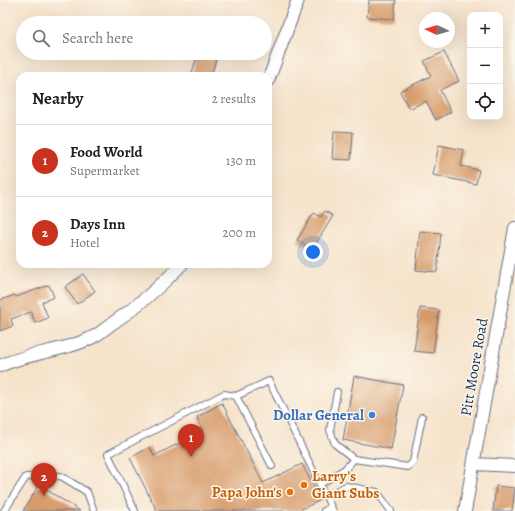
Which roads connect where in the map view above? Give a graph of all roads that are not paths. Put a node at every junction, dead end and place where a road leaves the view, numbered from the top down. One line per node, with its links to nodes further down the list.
1 (298, 0): 2 (street)
2 (271, 72)
3 (515, 228): 5 (street, Pitt Moore Road)
4 (178, 268): 6 (street)
5 (510, 275): 11 (street, Pitt Moore Road)
6 (0, 366)
7 (337, 392): 10 (lane)
8 (236, 396): 12 (lane); 14 (lane); 19 (lane)
9 (422, 417): 10 (lane)
10 (354, 459): 14 (lane)
11 (474, 464): 13 (street); 22 (street, Pitt Moore Road)
12 (272, 466)
13 (515, 466)
14 (320, 484): 15 (lane)
15 (326, 497): 16 (lane); 21 (lane)
16 (332, 509): 20 (lane)
17 (4, 511): 18 (lane)
18 (94, 511)
19 (135, 511)
20 (324, 511)
21 (391, 511)
22 (465, 511)

